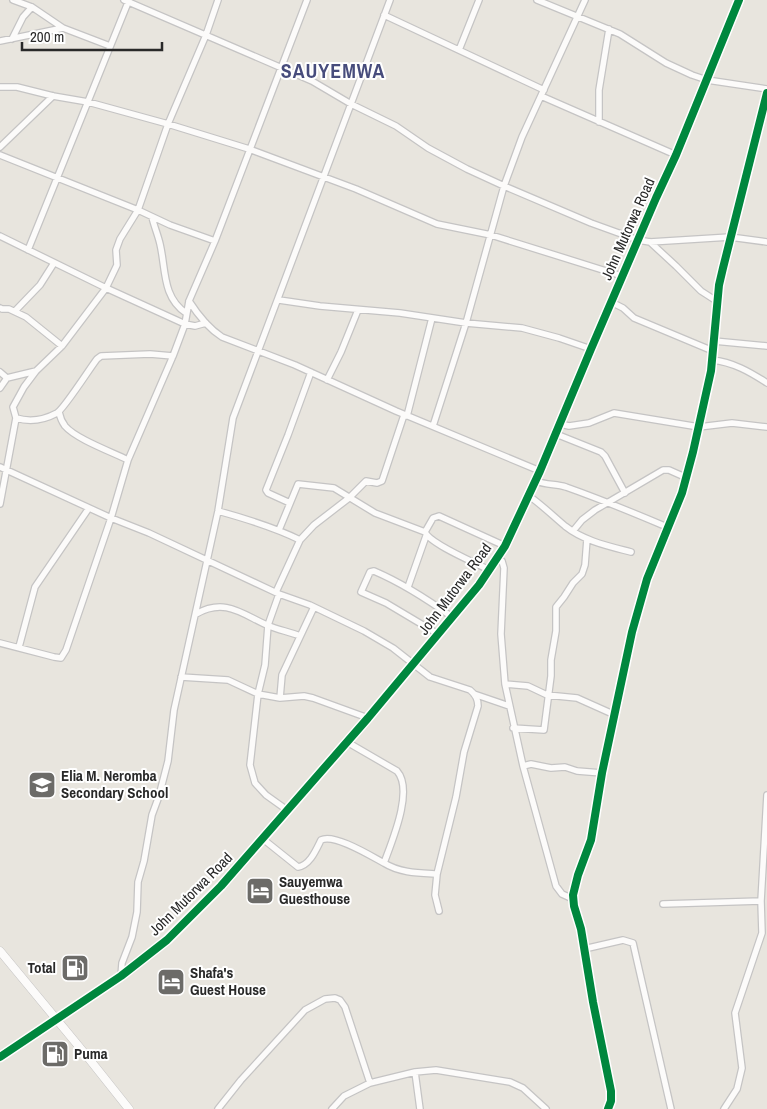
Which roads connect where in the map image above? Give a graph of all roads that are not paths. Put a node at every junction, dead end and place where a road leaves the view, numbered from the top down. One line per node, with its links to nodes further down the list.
1 (13, 0): 10 (street)
2 (218, 0): 15 (street)
3 (307, 0): 20 (street)
4 (390, 0): 11 (street)
5 (479, 0): 19 (street)
6 (537, 0): 12 (street)
7 (585, 0): 12 (street)
8 (739, 0): 21 (street, John Mutorwa Road)
9 (127, 1): 15 (street); 18 (street)
10 (32, 7): 13 (street); 16 (street)
11 (384, 15): 19 (street); 28 (street)
12 (578, 16): 14 (street); 24 (street)
13 (63, 28): 16 (street); 18 (street)
14 (609, 29): 21 (street); 29 (street)
15 (206, 34): 20 (street); 30 (street)
16 (12, 38): 17 (street)
17 (0, 41)
18 (110, 46): 27 (street)
19 (458, 50): 24 (street)
20 (282, 68): 28 (street); 32 (street)
21 (707, 80): 23 (street); 34 (street, John Mutorwa Road)
22 (0, 87): 26 (street)
23 (767, 89)
24 (543, 93): 29 (street); 37 (street)
25 (767, 93): 42 (street)
26 (53, 96): 27 (street); 31 (street)
27 (88, 102): 30 (street); 36 (street)
28 (351, 104): 35 (street); 37 (street)
29 (599, 122): 34 (street)
30 (168, 124): 32 (street); 38 (street)
31 (0, 147)
32 (249, 149): 35 (street); 44 (street)
33 (0, 155): 36 (street)
34 (676, 155): 43 (street, John Mutorwa Road)
35 (323, 177): 40 (street); 51 (street)
36 (58, 178): 38 (street); 47 (street)
37 (504, 186): 40 (street); 43 (street)
38 (138, 210): 39 (street); 50 (street)
39 (152, 217): 44 (street); 58 (street)
40 (491, 235): 49 (street); 61 (street)
41 (0, 236): 47 (street)
42 (730, 237): 45 (street); 46 (street); 54 (street)
43 (638, 240): 45 (street); 49 (street, John Mutorwa Road)
44 (215, 241): 52 (street)
45 (650, 242): 54 (street)
46 (767, 242)
47 (28, 250): 48 (street)
48 (54, 264): 50 (street); 57 (street)
49 (622, 276): 53 (street, John Mutorwa Road)
50 (106, 288): 62 (street); 64 (street)
51 (278, 300): 56 (street); 67 (street)
52 (189, 301): 58 (street); 60 (street)
53 (611, 302): 66 (street, John Mutorwa Road); 68 (street)
54 (718, 302): 63 (street)
55 (0, 308): 57 (street)
56 (358, 310): 59 (street); 75 (street)
57 (15, 312): 64 (street)
58 (186, 313): 62 (street)
59 (432, 318): 61 (street); 79 (street)
60 (206, 323): 62 (street); 67 (street)
61 (466, 323): 66 (street); 82 (street)
62 (185, 324): 69 (street)
63 (714, 342): 65 (street); 68 (street)
64 (62, 346): 71 (street)
65 (767, 346)
66 (591, 349): 81 (street, John Mutorwa Road)
67 (257, 351): 73 (street); 99 (street)
68 (713, 351): 70 (street)
69 (172, 356): 78 (street); 86 (street)
70 (712, 360): 76 (street); 83 (street)
71 (36, 371): 74 (street); 80 (street)
72 (0, 372): 74 (street)
73 (311, 372): 75 (street); 96 (street)
74 (7, 378): 77 (street)
75 (326, 380): 79 (street)
76 (767, 383)
77 (0, 388)
78 (59, 412): 80 (street); 86 (street)
79 (406, 415): 82 (street); 94 (street)
80 (16, 418): 88 (street)
81 (560, 424): 83 (street); 85 (street, John Mutorwa Road)
82 (433, 426): 89 (street)
83 (699, 427): 84 (street); 90 (street)
84 (767, 427)
85 (556, 434): 89 (street, John Mutorwa Road); 92 (street)
86 (128, 460): 100 (street)
87 (0, 467): 88 (street)
88 (7, 471): 97 (street); 98 (street)
89 (540, 471): 91 (street, John Mutorwa Road)
90 (687, 478): 92 (street); 101 (street)
91 (536, 481): 93 (street, John Mutorwa Road); 95 (street)
92 (625, 493): 95 (street)
93 (529, 496): 103 (street); 107 (street, John Mutorwa Road)
94 (349, 498): 96 (street); 104 (street); 106 (street)
95 (608, 502): 101 (street); 103 (street)
96 (290, 503): 102 (street)
97 (0, 504)
98 (89, 508): 100 (street); 121 (street)
99 (218, 511): 102 (street); 110 (street)
100 (111, 518): 110 (street); 121 (street)
101 (667, 527): 130 (street)
102 (279, 530): 106 (street)
103 (573, 531): 105 (street)
104 (426, 534): 107 (street); 111 (street); 112 (street)
105 (587, 539): 108 (street); 127 (street)
106 (300, 540): 113 (street)
107 (505, 546): 109 (street, John Mutorwa Road)
108 (631, 552)
109 (497, 558): 111 (street, John Mutorwa Road); 124 (street)
110 (206, 561): 113 (street); 115 (street)
111 (489, 570): 116 (street, John Mutorwa Road)
112 (408, 587): 116 (street); 118 (street)
113 (278, 593): 114 (street); 117 (street)
114 (314, 607): 119 (street); 122 (street)
115 (196, 614): 117 (street); 123 (street)
116 (452, 617): 118 (street, John Mutorwa Road)
117 (268, 625): 119 (street); 125 (street)
118 (438, 634): 122 (street, John Mutorwa Road)
119 (300, 636): 128 (street)
120 (0, 643): 121 (street)
121 (19, 647)
122 (414, 664): 126 (street); 131 (street, John Mutorwa Road)
123 (181, 677): 125 (street); 147 (street)
124 (505, 684): 127 (street); 129 (street)
125 (258, 694): 128 (street); 137 (street)
126 (474, 694): 129 (street); 140 (street)
127 (547, 695): 130 (street); 132 (street)
128 (280, 698): 131 (street)
129 (510, 706): 132 (street)
130 (615, 715): 135 (street)
131 (368, 718): 133 (street, John Mutorwa Road)
132 (513, 728): 134 (street)
133 (348, 742): 137 (street, John Mutorwa Road); 139 (street)
134 (523, 766): 135 (street); 141 (street)
135 (602, 773): 141 (street)
136 (767, 795): 142 (street)
137 (287, 810): 138 (street, John Mutorwa Road)
138 (262, 839): 139 (street); 147 (street, John Mutorwa Road)
139 (384, 863): 140 (street)
140 (438, 874): 144 (street)
141 (573, 900): 145 (street)
142 (761, 902): 143 (street); 159 (street)
143 (663, 904)
144 (440, 911)
145 (584, 949): 157 (street); 158 (street)
146 (0, 951): 148 (street)
147 (121, 976): 148 (street, John Mutorwa Road)
148 (56, 1020): 149 (street, John Mutorwa Road); 152 (street)
149 (0, 1057)
150 (415, 1072): 151 (street); 155 (street); 156 (street)
151 (370, 1083): 153 (street); 154 (street)
152 (129, 1109)
153 (218, 1109)
154 (332, 1109)
155 (420, 1109)
156 (546, 1109)
157 (608, 1109)
158 (671, 1109)
159 (724, 1109)

